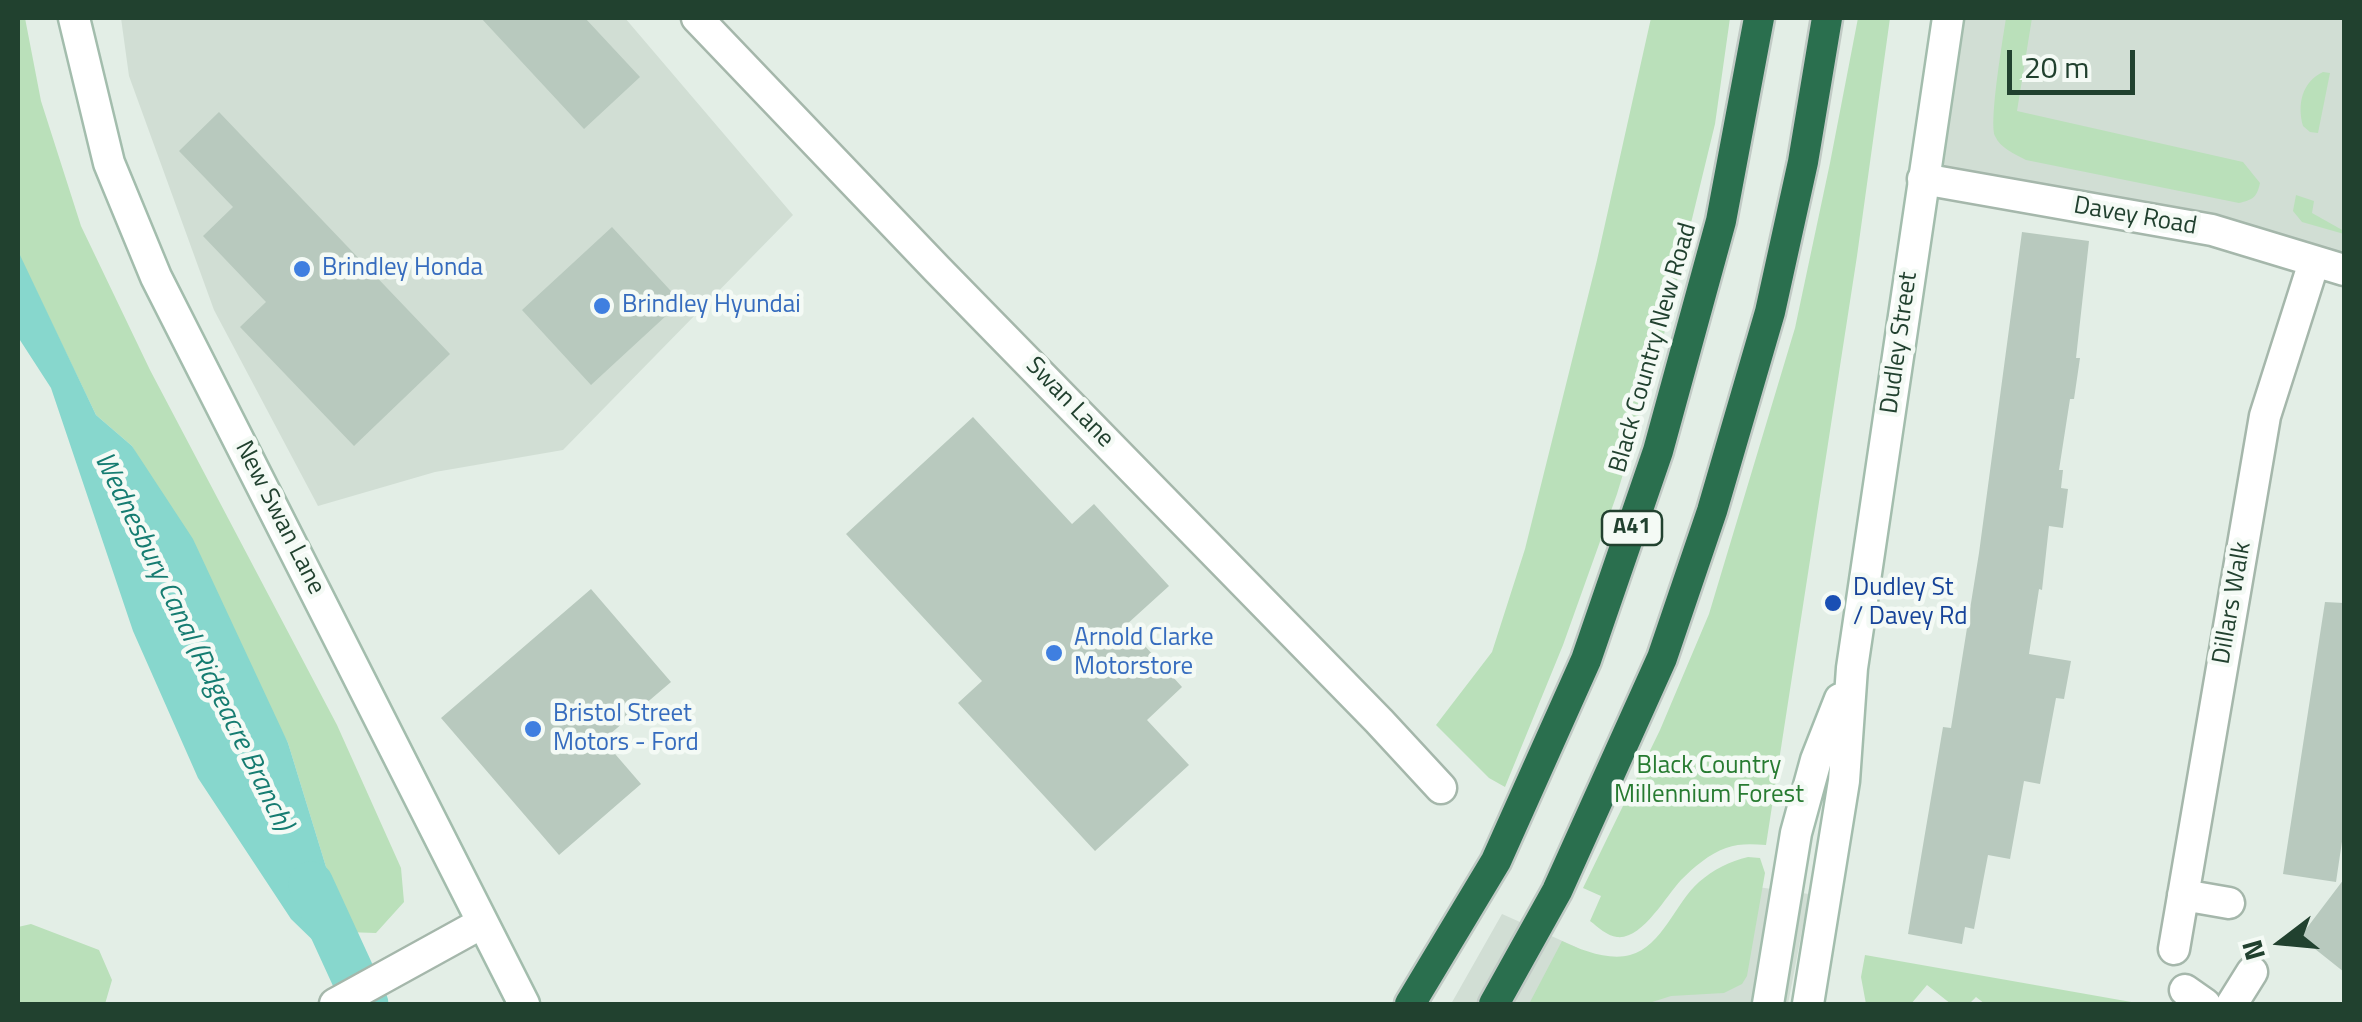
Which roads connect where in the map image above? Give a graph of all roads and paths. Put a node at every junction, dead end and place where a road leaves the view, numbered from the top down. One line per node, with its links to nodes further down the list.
1 (74, 18): 13 (street, New Swan Lane)
2 (697, 18): 10 (street, Swan Lane)
3 (1759, 18): 18 (highway, Black Country New Road / A41)
4 (1827, 18): 19 (highway, A41)
5 (1948, 18): 6 (street, Dudley Street)
6 (1922, 179): 7 (street, Davey Road); 9 (street, Dudley Street)
7 (2314, 262): 8 (street, Davey Road); 11 (street, Dillars Walk)
8 (2344, 270)
9 (1852, 668): 20 (street, Dudley Street); 21 (street, Dudley Street)
10 (1441, 788)
11 (2183, 895): 12 (street); 14 (street, Dillars Walk)
12 (2229, 903)
13 (482, 922): 16 (street); 17 (street, New Swan Lane)
14 (2174, 949)
15 (2252, 972): 22 (street)
16 (335, 1004)
17 (524, 1004)
18 (1410, 1004)
19 (1494, 1004)
20 (1768, 1004)
21 (1808, 1004)
22 (2232, 1004)

